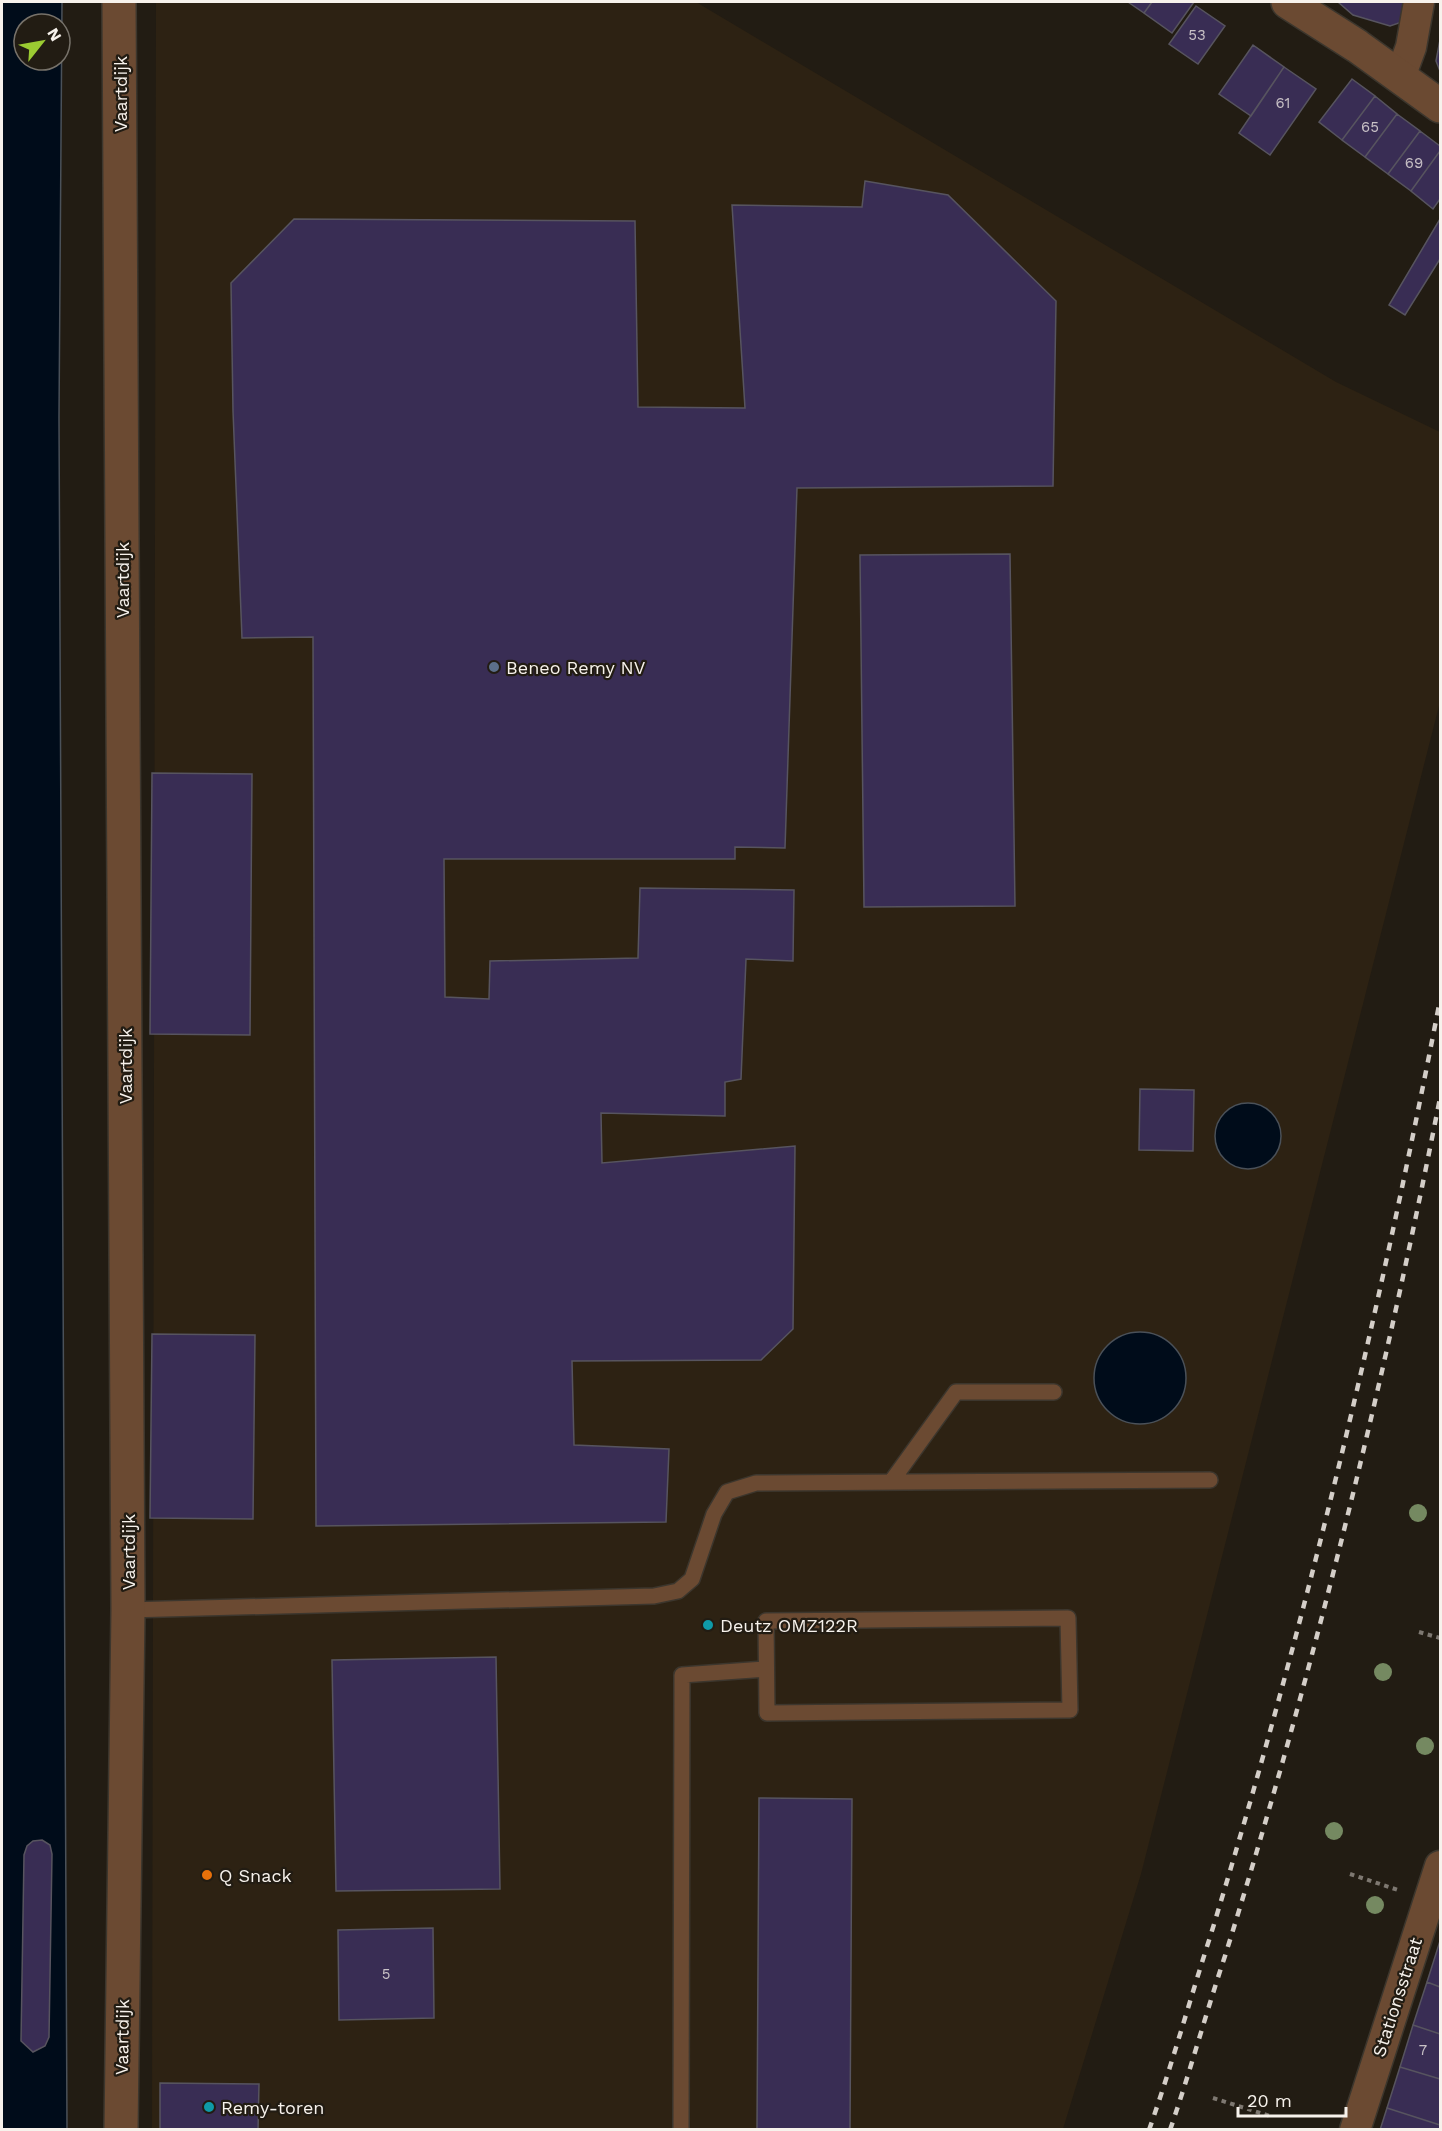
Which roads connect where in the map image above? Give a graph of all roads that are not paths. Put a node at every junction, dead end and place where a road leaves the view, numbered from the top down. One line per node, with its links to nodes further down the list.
1 (119, 2): 9 (street, Vaartdijk)
2 (1288, 2): 4 (street)
3 (1419, 2): 4 (street)
4 (1400, 77): 5 (street)
5 (1440, 106)
6 (1054, 1392): 8 (lane)
7 (1210, 1480): 8 (lane)
8 (891, 1482): 9 (lane)
9 (128, 1610): 12 (street, Vaartdijk)
10 (766, 1669): 10 (lane); 13 (lane)
11 (1440, 1866): 14 (street, Stationsstraat)
12 (121, 2130)
13 (681, 2130)
14 (1354, 2130)

